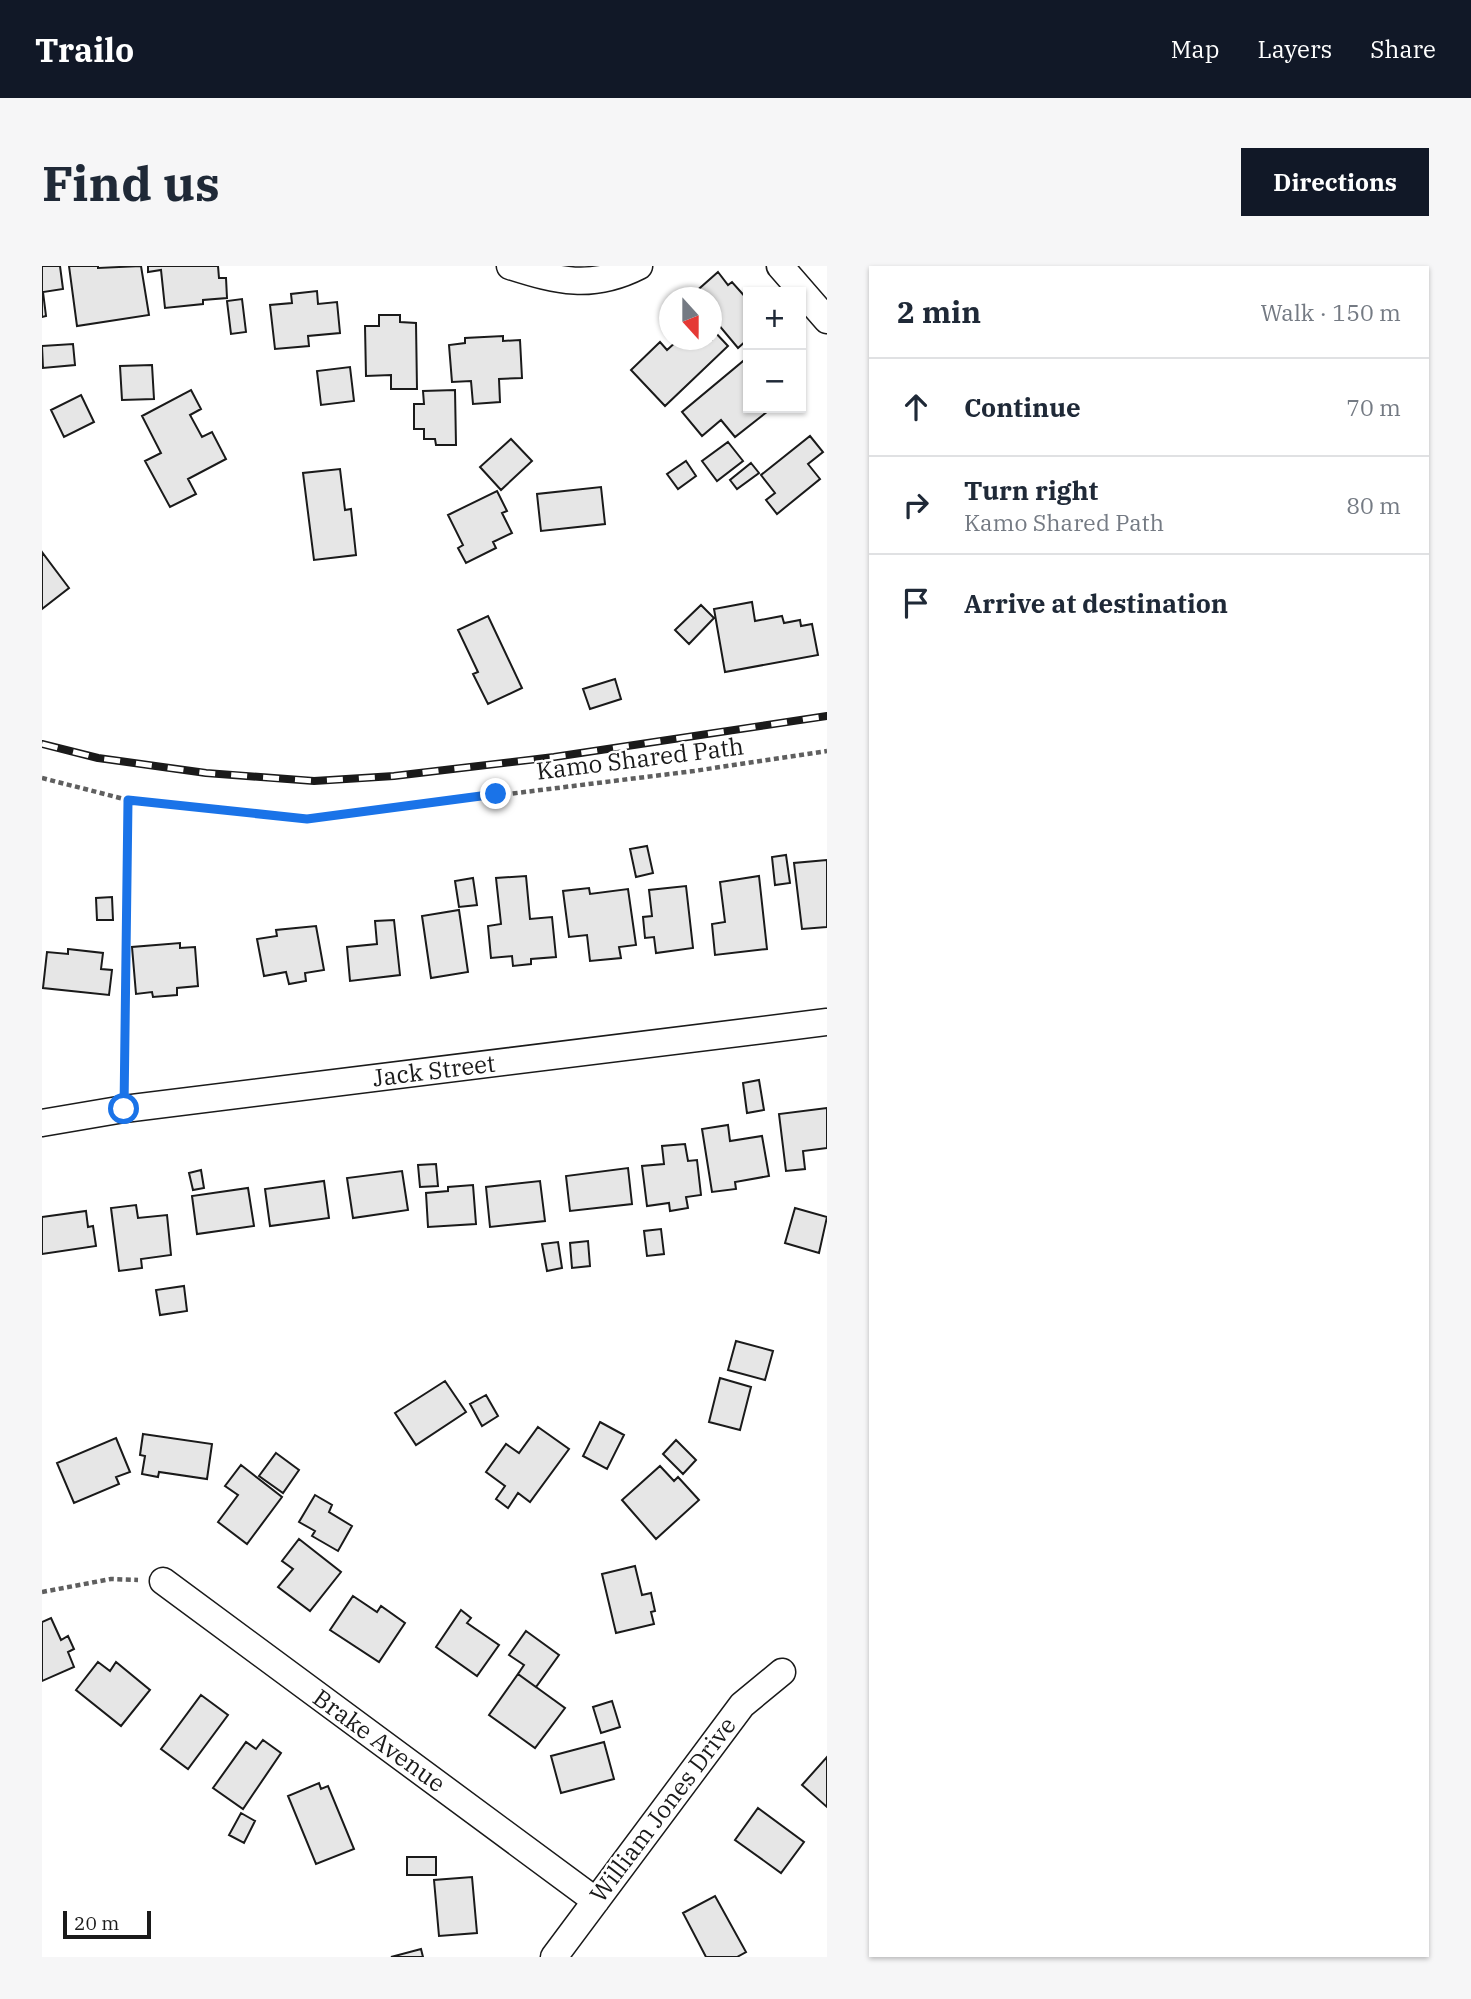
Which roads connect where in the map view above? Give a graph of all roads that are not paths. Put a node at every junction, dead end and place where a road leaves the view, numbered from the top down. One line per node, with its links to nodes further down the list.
1 (510, 266): 2 (street)
2 (639, 266)
3 (780, 266): 4 (street)
4 (827, 320)
5 (827, 1022): 6 (street, Jack Street)
6 (42, 1123)
7 (163, 1581): 9 (street, Brake Avenue)
8 (782, 1672): 9 (street, William Jones Drive)
9 (596, 1900): 10 (street, William Jones Drive)
10 (554, 1957)

